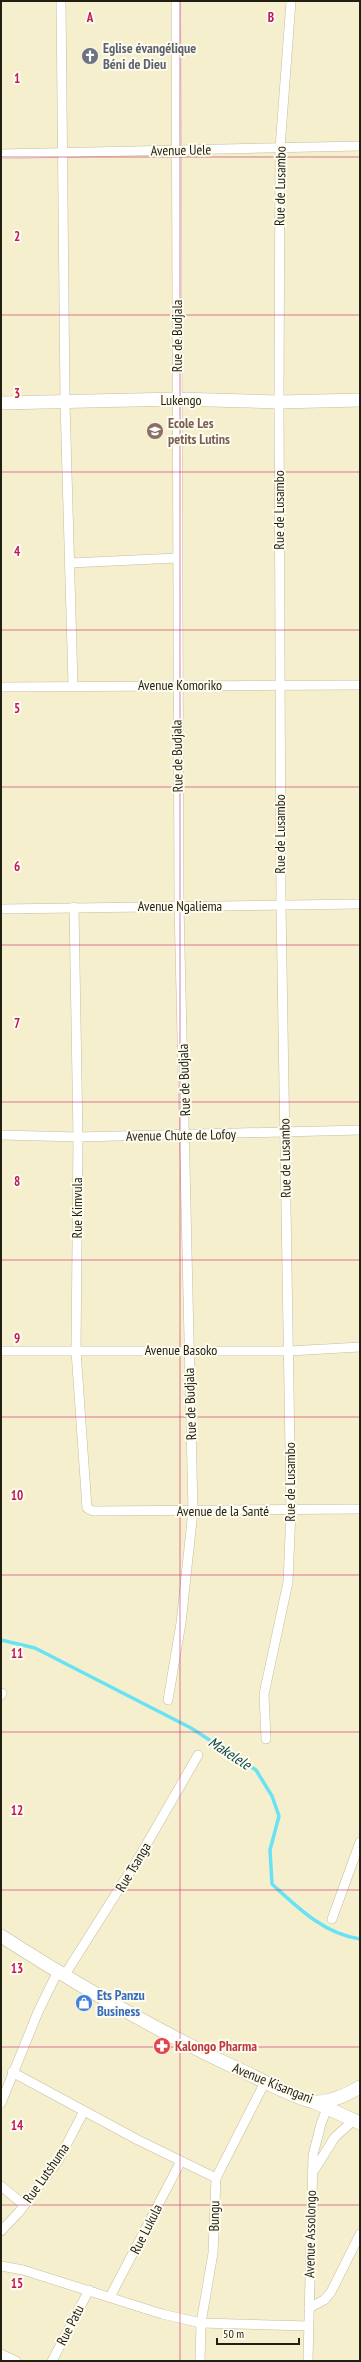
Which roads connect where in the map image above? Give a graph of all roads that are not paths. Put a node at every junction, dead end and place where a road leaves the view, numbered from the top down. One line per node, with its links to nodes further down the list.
1 (61, 1): 7 (street)
2 (176, 1): 6 (street, Rue de Budjala)
3 (291, 1): 5 (street, Rue de Lusambo)
4 (360, 146): 5 (street, Avenue Uele)
5 (280, 148): 6 (street, Avenue Uele); 12 (street, Rue de Lusambo)
6 (176, 150): 7 (street, Avenue Uele); 9 (street, Rue de Budjala)
7 (62, 152): 8 (street, Avenue Uele); 11 (street)
8 (1, 154)
9 (177, 399): 11 (street, Lukengo); 12 (street, Lukengo); 14 (street, Rue de Budjala)
10 (360, 400): 12 (street, Lukengo)
11 (65, 402): 13 (street, Lukengo); 15 (street)
12 (279, 402): 18 (street, Rue de Lusambo)
13 (1, 403)
14 (177, 558): 15 (street); 19 (street, Rue de Budjala)
15 (70, 563): 17 (street)
16 (360, 684): 18 (street, Avenue Komoriko)
17 (73, 685): 19 (street, Avenue Komoriko); 20 (street, Avenue Komoriko)
18 (280, 685): 19 (street, Avenue Komoriko); 23 (street, Rue de Lusambo)
19 (177, 686): 22 (street, Rue de Budjala)
20 (1, 687)
21 (360, 904): 23 (street, Avenue Ngaliema)
22 (179, 905): 23 (street, Avenue Ngaliema); 24 (street, Avenue Ngaliema); 29 (street, Rue de Budjala)
23 (281, 906): 27 (street, Rue de Lusambo)
24 (74, 907): 25 (street, Avenue Ngaliema); 30 (street, Rue Kimvula)
25 (1, 909)
26 (360, 1130): 27 (street, Avenue Chute de Lofoy)
27 (284, 1132): 29 (street, Avenue Chute de Lofoy); 35 (street, Rue de Lusambo)
28 (1, 1135): 30 (street, Avenue Chute de Lofoy)
29 (185, 1135): 30 (street, Avenue Chute de Lofoy); 32 (street, Rue de Budjala)
30 (78, 1137): 34 (street, Rue Kimvula)
31 (360, 1347): 35 (street, Avenue Basoko)
32 (188, 1350): 34 (street, Avenue Basoko); 35 (street, Avenue Basoko); 39 (street, Rue de Budjala)
33 (1, 1351): 34 (street, Avenue Basoko)
34 (76, 1351): 36 (street, Rue Kimvula)
35 (289, 1351): 38 (street, Rue de Lusambo)
36 (87, 1508): 39 (street, Avenue de la Santé)
37 (360, 1509): 38 (street, Avenue de la Santé)
38 (291, 1510): 39 (street, Avenue de la Santé); 41 (street, Rue de Lusambo)
39 (193, 1511): 40 (street, Rue de Budjala)
40 (168, 1700)
41 (266, 1738)
42 (198, 1755): 46 (street, Rue Tsanga)
43 (360, 1842): 44 (street)
44 (332, 1919)
45 (1, 1936): 46 (street, Avenue Kisangani)
46 (61, 1975): 47 (street, Rue Tsanga); 48 (street, Avenue Kisangani)
47 (12, 2072): 51 (street, Rue Tsanga); 53 (street)
48 (265, 2082): 50 (street, Avenue Kisangani); 57 (street, Bungu)
49 (360, 2087): 50 (street, Avenue Kisangani)
50 (313, 2102): 52 (street)
51 (1, 2103)
52 (327, 2108): 54 (street); 56 (street, Avenue Assolongo)
53 (84, 2111): 55 (street); 59 (street, Rue Lutshuma)
54 (357, 2121): 56 (street)
55 (181, 2161): 57 (street); 64 (street, Rue Lukula)
56 (312, 2173): 65 (street, Avenue Assolongo)
57 (216, 2178): 66 (street, Bungu)
58 (1, 2186): 59 (street)
59 (24, 2205): 60 (street, Rue Lutshuma)
60 (1, 2231)
61 (360, 2234): 65 (street)
62 (1, 2266): 63 (street)
63 (88, 2290): 64 (street); 70 (street, Rue Patu)
64 (110, 2297): 66 (street)
65 (309, 2308): 67 (street, Avenue Assolongo)
66 (201, 2322): 67 (street); 71 (street, Bungu)
67 (308, 2326): 72 (street, Avenue Assolongo)
68 (1, 2354): 69 (street)
69 (16, 2361)
70 (52, 2361)
71 (200, 2361)
72 (308, 2361)

